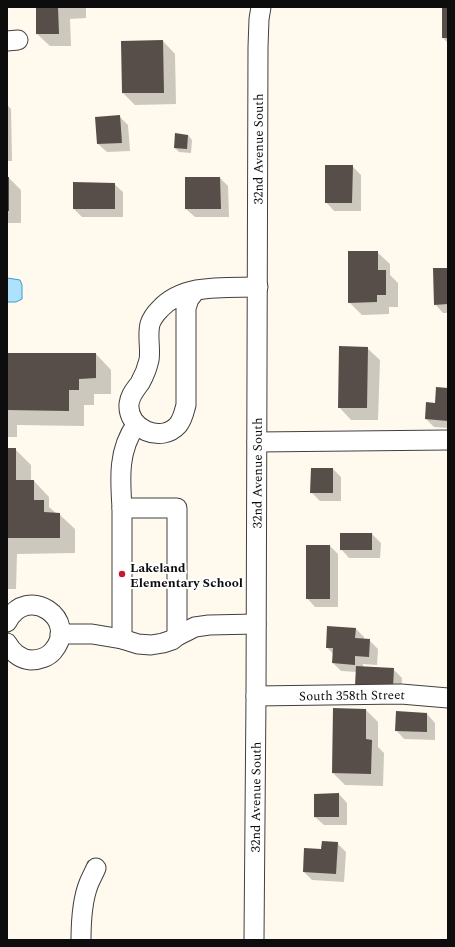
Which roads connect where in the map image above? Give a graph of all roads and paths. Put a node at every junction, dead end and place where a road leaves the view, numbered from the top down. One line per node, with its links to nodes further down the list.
1 (261, 7): 2 (street, 32nd Avenue South)
2 (258, 287): 3 (street); 6 (street, 32nd Avenue South)
3 (196, 290): 4 (street); 4 (street)
4 (136, 424): 7 (street)
5 (448, 440): 6 (street)
6 (257, 442): 9 (street, 32nd Avenue South)
7 (122, 508): 11 (street); 12 (street)
8 (7, 622): 10 (street)
9 (256, 624): 11 (street); 14 (street, 32nd Avenue South)
10 (60, 634): 12 (street); 13 (street)
11 (176, 636): 12 (street)
12 (122, 639)
13 (7, 643)
14 (256, 696): 15 (street, South 358th Street); 18 (street, 32nd Avenue South)
15 (448, 698)
16 (96, 868): 17 (street)
17 (82, 940)
18 (254, 940)

